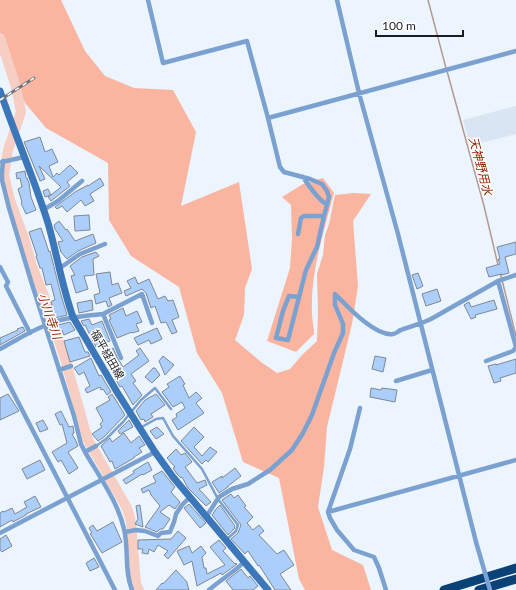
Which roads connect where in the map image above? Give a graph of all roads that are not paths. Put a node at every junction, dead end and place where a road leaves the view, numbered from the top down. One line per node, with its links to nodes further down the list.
1 (148, 0): 7 (street)
2 (337, 0): 5 (street)
3 (516, 50): 5 (street)
4 (0, 91): 6 (main road, 福平経田線)
5 (359, 93): 7 (street); 25 (street)
6 (2, 107): 8 (main road, 福平経田線)
7 (268, 118): 10 (street)
8 (23, 153): 9 (street); 13 (main road, 福平経田線)
9 (2, 162): 26 (street)
10 (302, 177): 12 (street); 12 (street)
11 (82, 181): 13 (street)
12 (328, 205): 14 (street)
13 (43, 210): 18 (main road, 福平経田線)
14 (324, 216): 15 (street); 21 (street)
15 (298, 234)
16 (105, 244): 18 (street)
17 (0, 267): 27 (street)
18 (60, 268): 23 (main road, 福平経田線)
19 (516, 275): 20 (street)
20 (498, 281): 25 (street); 30 (street)
21 (299, 297): 21 (street)
22 (103, 314): 23 (street); 24 (street); 29 (street)
23 (73, 317): 26 (street); 38 (main road, 福平経田線)
24 (152, 323)
25 (420, 324): 34 (street); 48 (street)
26 (45, 325): 27 (street); 33 (street)
27 (30, 333): 28 (street)
28 (0, 349)
29 (121, 358)
30 (486, 361)
31 (71, 366): 33 (street)
32 (0, 367): 47 (street)
33 (59, 370): 41 (street)
34 (432, 370): 35 (street); 44 (street)
35 (396, 382)
36 (360, 408): 49 (street)
37 (171, 409): 38 (lane)
38 (131, 413): 39 (main road, 福平経田線); 40 (lane)
39 (140, 428): 42 (main road, 福平経田線); 48 (lane)
40 (96, 446): 41 (street)
41 (85, 452): 45 (street)
42 (155, 452): 45 (street); 46 (main road, 福平経田線)
43 (516, 460): 44 (street)
44 (460, 475): 49 (street); 64 (street, bridge)
45 (103, 479): 47 (street); 51 (street)
46 (190, 497): 50 (main road, 福平経田線); 51 (street)
47 (68, 498): 52 (street); 57 (street)
48 (218, 499): 50 (street); 53 (lane)
49 (328, 512): 61 (street)
50 (206, 517): 53 (main road, 福平経田線)
51 (125, 532): 58 (street)
52 (0, 533)
53 (226, 540): 54 (main road, 福平経田線)
54 (244, 562): 59 (street); 60 (main road, 福平経田線)
55 (516, 568): 62 (highway)
56 (516, 579): 63 (highway)
57 (115, 590)
58 (132, 590)
59 (209, 590)
60 (268, 590)
61 (386, 590)
62 (444, 590)
63 (479, 590)
64 (490, 590)

